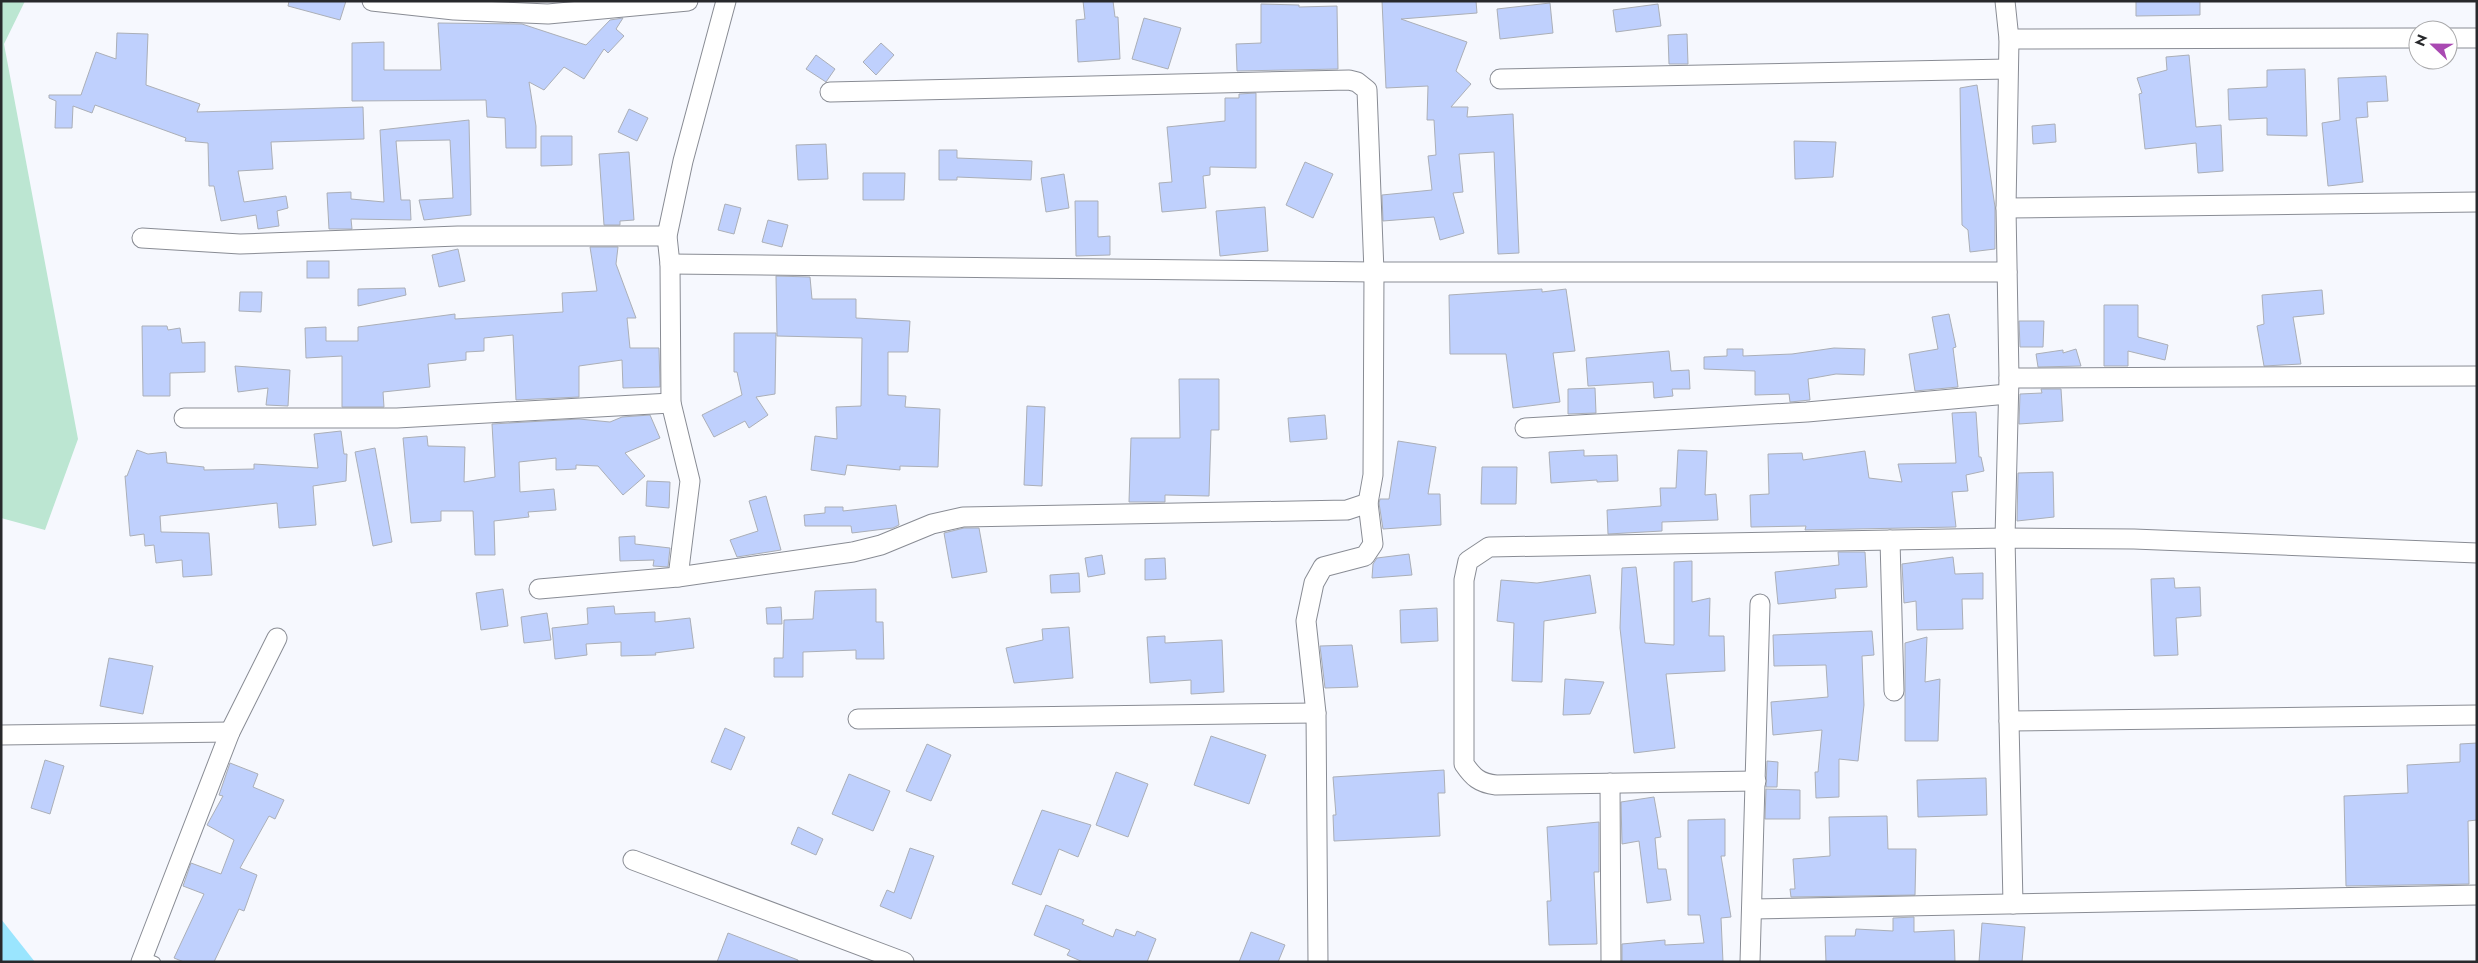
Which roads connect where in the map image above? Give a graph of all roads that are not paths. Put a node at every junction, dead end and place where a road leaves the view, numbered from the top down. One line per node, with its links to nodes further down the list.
1 (372, 1): 2 (street)
2 (688, 1)
3 (726, 1): 14 (street)
4 (2005, 1): 8 (street)
5 (2408, 38): 8 (street)
6 (2458, 38): 7 (street)
7 (2477, 38)
8 (2009, 39): 9 (street)
9 (2008, 69): 10 (street); 13 (street)
10 (1500, 79)
11 (830, 92): 17 (street)
12 (2477, 202): 13 (street)
13 (2006, 208): 18 (street)
14 (667, 236): 15 (street); 16 (street)
15 (142, 238)
16 (670, 264): 17 (street); 21 (street)
17 (1374, 272): 18 (street); 24 (street)
18 (2007, 272): 20 (street)
19 (2477, 376): 20 (street)
20 (2009, 386): 23 (street); 25 (street)
21 (671, 403): 22 (street); 28 (street)
22 (184, 418)
23 (1525, 428)
24 (1368, 503): 28 (street); 33 (street)
25 (2004, 538): 26 (street); 27 (street); 36 (street)
26 (1890, 540): 32 (street); 40 (street)
27 (2477, 553)
28 (678, 577): 29 (street)
29 (539, 589)
30 (1760, 604): 39 (street)
31 (277, 638): 37 (street)
32 (1894, 691)
33 (1316, 713): 35 (street); 47 (street)
34 (2477, 715): 36 (street)
35 (858, 720)
36 (2009, 721): 43 (street)
37 (230, 732): 38 (street); 45 (street)
38 (1, 735)
39 (1756, 781): 40 (street); 44 (street)
40 (1610, 783): 48 (street)
41 (634, 860): 46 (street)
42 (2477, 895): 43 (street)
43 (2013, 904): 44 (street)
44 (1753, 909): 49 (street)
45 (146, 960)
46 (904, 962)
47 (1318, 962)
48 (1610, 962)
49 (1750, 962)

